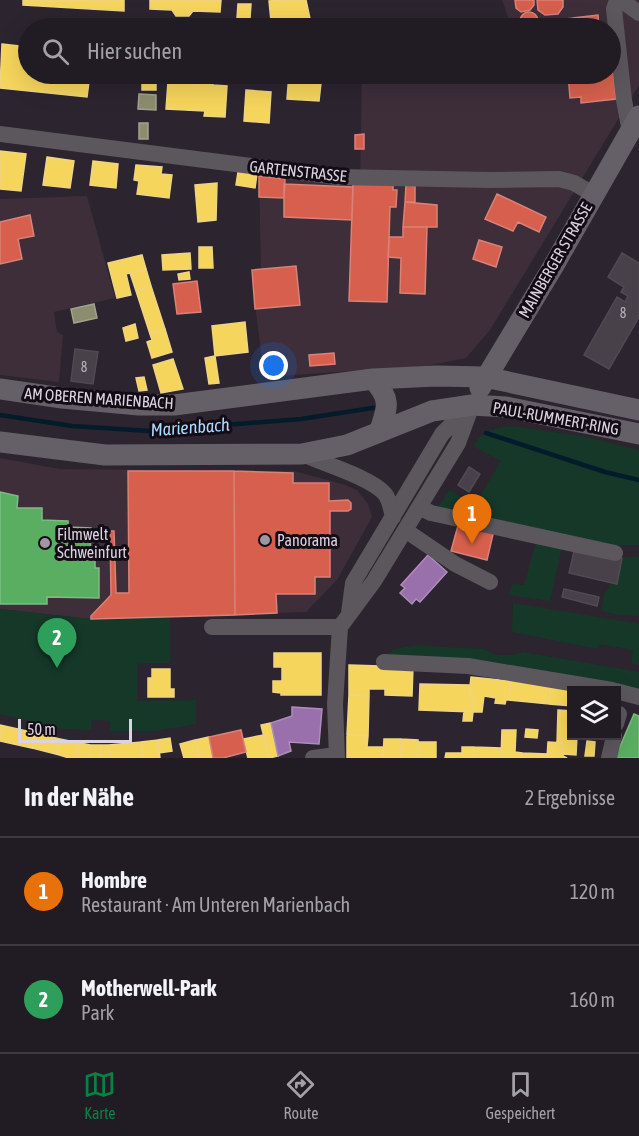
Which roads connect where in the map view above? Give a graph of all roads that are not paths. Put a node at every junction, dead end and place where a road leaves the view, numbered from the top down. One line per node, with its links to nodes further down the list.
1 (619, 0): 2 (street); 3 (street)
2 (639, 13)
3 (615, 18)
4 (621, 73): 5 (street)
5 (635, 124): 7 (main road, MAINBERGER STRASSE)
6 (0, 134): 7 (street, GARTENSTRASSE)
7 (593, 194): 8 (main road, MAINBERGER STRASSE)
8 (485, 377): 9 (main road, AM OBEREN MARIENBACH); 11 (main road, MAINBERGER STRASSE); 12 (main road, PAUL-RUMMERT-RING)
9 (374, 379): 10 (main road, AM OBEREN MARIENBACH); 13 (main road)
10 (0, 389)
11 (472, 405): 13 (main road); 14 (main road, PAUL-RUMMERT-RING); 17 (street); 18 (street)
12 (639, 410)
13 (380, 430): 16 (main road)
14 (639, 434)
15 (0, 442): 16 (main road)
16 (302, 454): 18 (street)
17 (419, 507): 19 (street); 20 (street)
18 (393, 517): 22 (street)
19 (405, 530): 21 (street); 22 (street)
20 (615, 553)
21 (490, 582)
22 (345, 620): 23 (street); 29 (street)
23 (212, 627)
24 (384, 662): 25 (street)
25 (588, 686)
26 (621, 692): 27 (street)
27 (639, 697)
28 (613, 740): 31 (street)
29 (337, 757): 30 (street)
30 (313, 758)
31 (609, 758)

